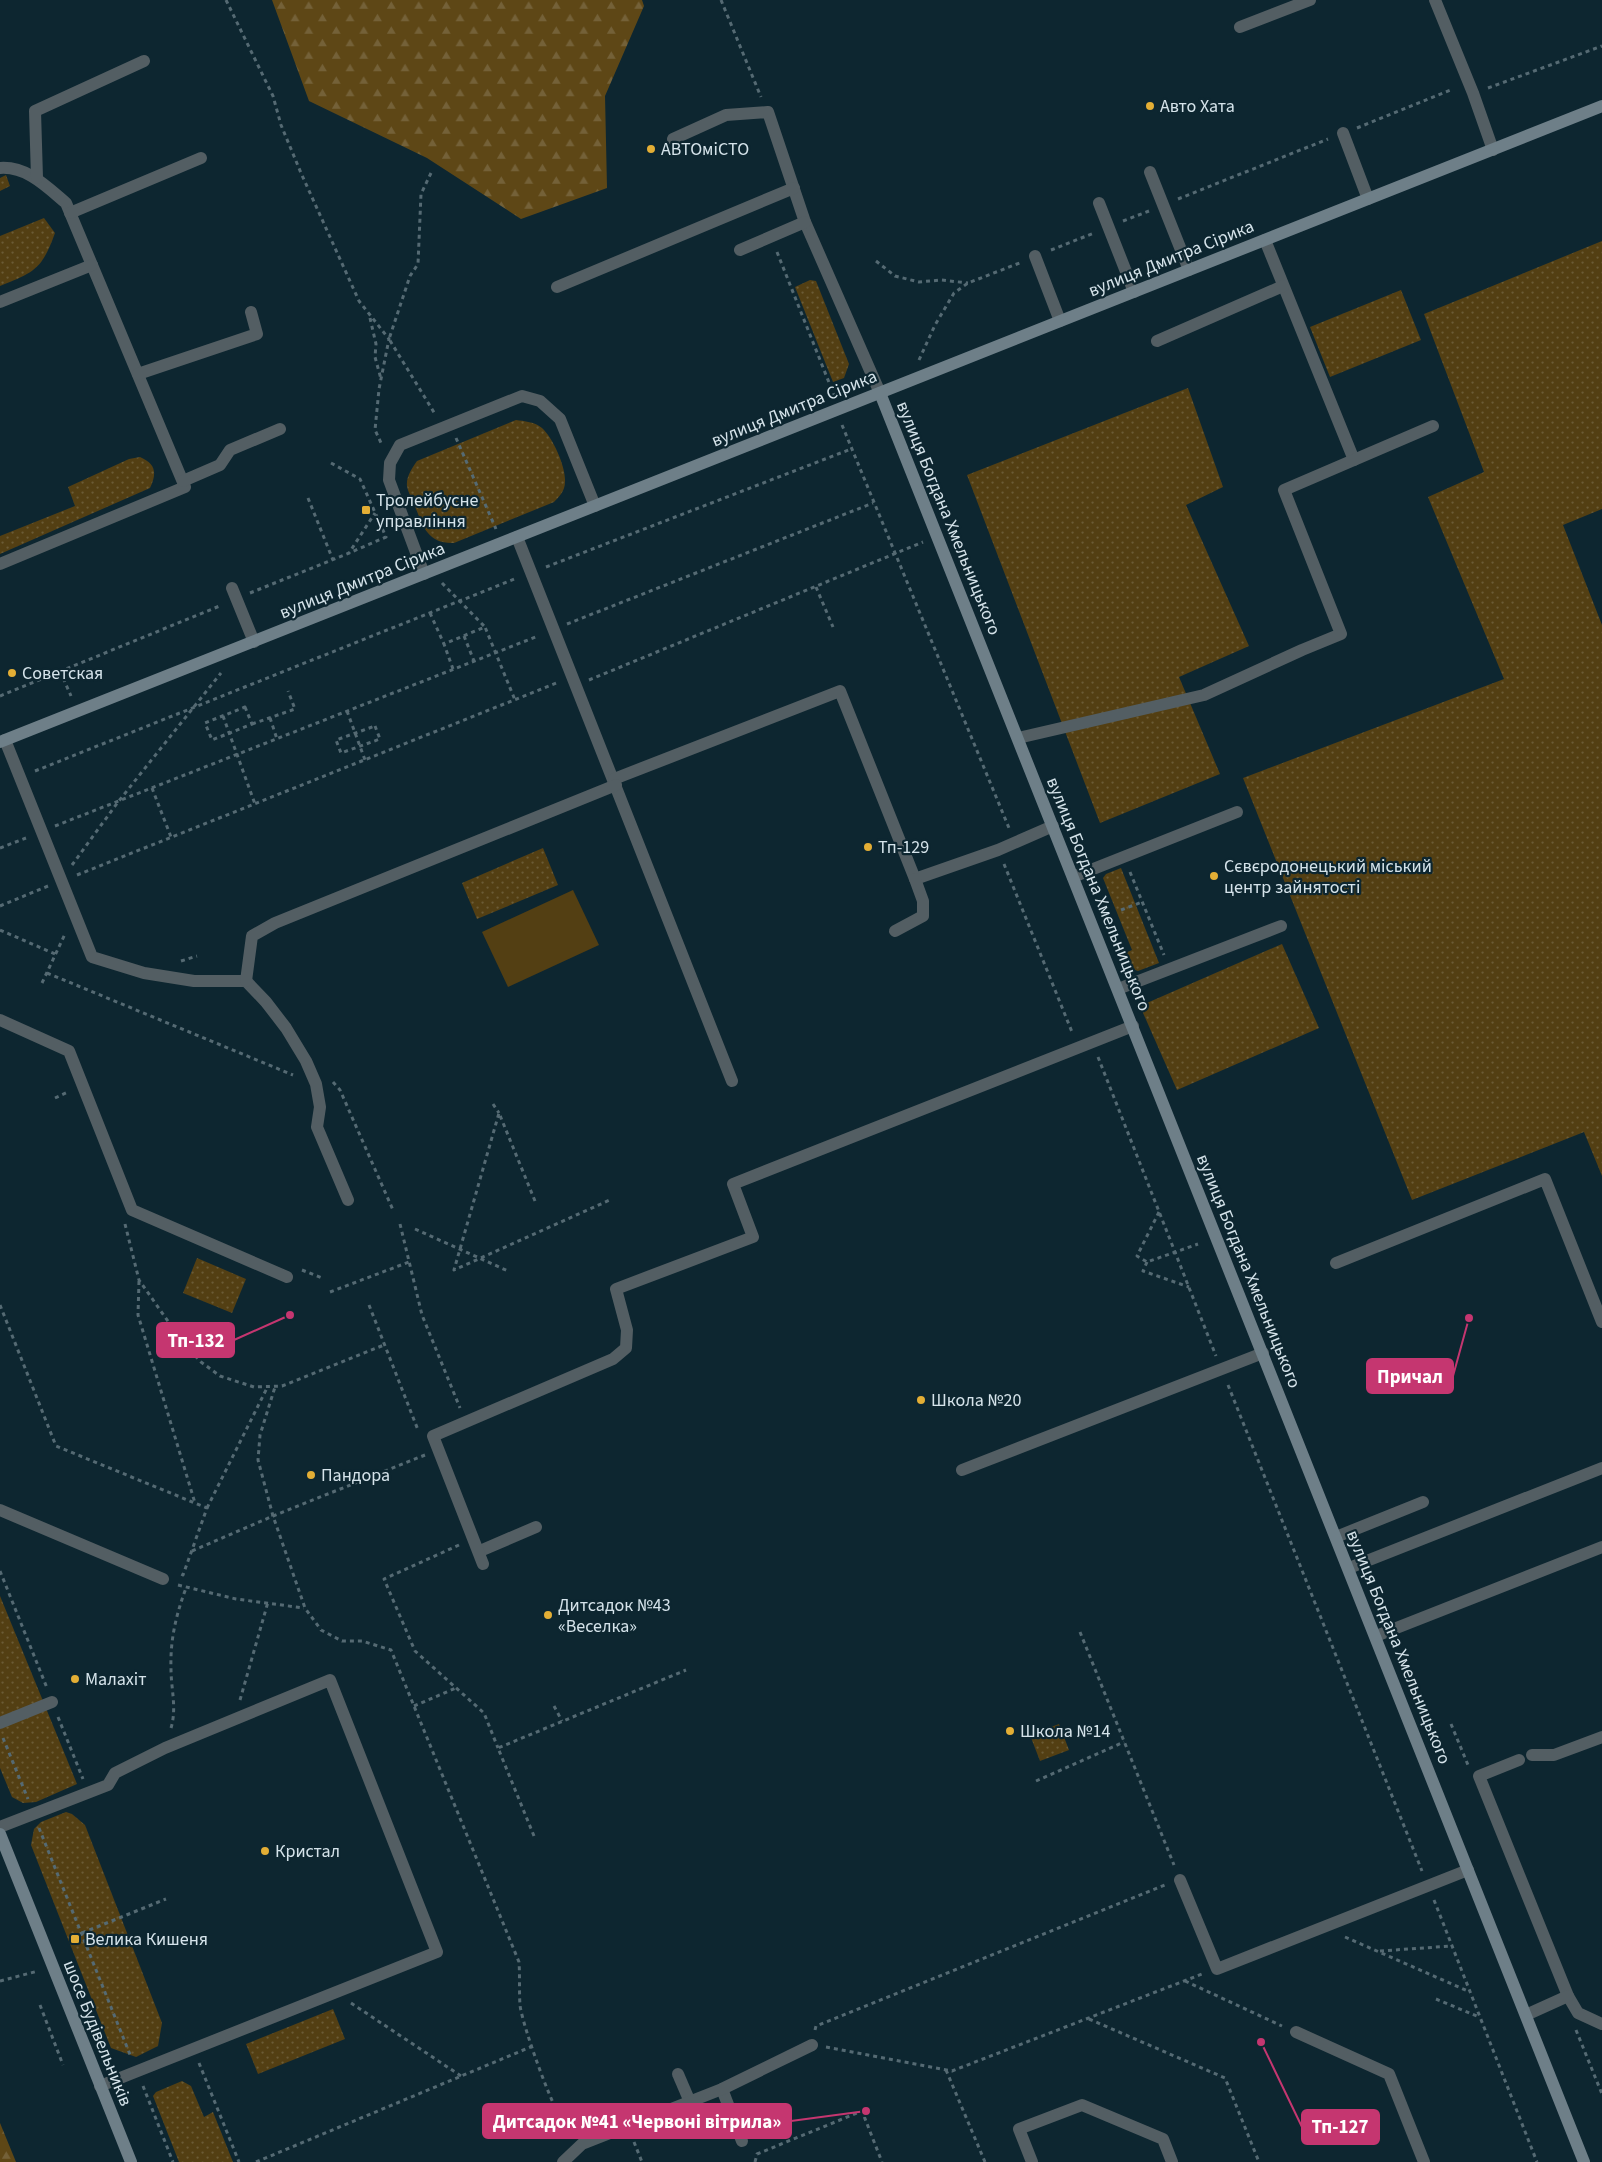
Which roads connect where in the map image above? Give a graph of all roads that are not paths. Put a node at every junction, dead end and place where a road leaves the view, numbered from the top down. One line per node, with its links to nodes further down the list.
1 (1310, 0): 3 (lane)
2 (1435, 0): 8 (lane)
3 (1240, 27)
4 (144, 61): 12 (lane)
5 (1602, 106): 8 (street, вулиця Дмитра Сірика)
6 (1343, 133): 14 (lane)
7 (673, 139): 13 (lane)
8 (1493, 150): 14 (street, вулиця Дмитра Сірика)
9 (201, 158): 16 (lane)
10 (0, 168): 12 (lane)
11 (1150, 172): 22 (lane)
12 (37, 178): 16 (lane)
13 (794, 188): 17 (lane); 24 (lane)
14 (1368, 199): 18 (street, вулиця Дмитра Сірика)
15 (1098, 203): 25 (lane)
16 (70, 213): 21 (lane)
17 (805, 222): 19 (lane); 31 (lane)
18 (1265, 240): 22 (street, вулиця Дмитра Сірика); 23 (lane)
19 (740, 250)
20 (1035, 256): 28 (lane)
21 (92, 265): 26 (lane); 30 (lane)
22 (1189, 270): 25 (street, вулиця Дмитра Сірика)
23 (1283, 286): 29 (lane); 34 (lane)
24 (557, 287)
25 (1134, 292): 28 (street, вулиця Дмитра Сірика)
26 (0, 302)
27 (251, 312): 30 (lane)
28 (1060, 322): 31 (street, вулиця Дмитра Сірика)
29 (1157, 340)
30 (138, 374): 35 (lane)
31 (880, 393): 36 (street, вулиця Дмитра Сірика); 42 (street, вулиця Богдана Хмельницького)
32 (1433, 426): 34 (lane)
33 (280, 428): 35 (lane)
34 (1354, 460): 42 (lane)
35 (183, 481): 38 (lane)
36 (595, 506): 37 (street, вулиця Дмитра Сірика); 39 (lane)
37 (517, 537): 39 (street, вулиця Дмитра Сірика); 44 (lane)
38 (0, 564)
39 (427, 573): 41 (street, вулиця Дмитра Сірика)
40 (234, 594): 41 (lane)
41 (249, 644): 43 (street, вулиця Дмитра Сірика)
42 (1018, 738): 46 (street, вулиця Богдана Хмельницького)
43 (2, 741): 51 (lane)
44 (615, 782): 48 (lane); 51 (lane); 55 (lane)
45 (1237, 812): 47 (lane)
46 (1053, 826): 47 (street, вулиця Богдана Хмельницького); 48 (lane)
47 (1074, 877): 52 (street, вулиця Богдана Хмельницького)
48 (915, 880): 50 (lane)
49 (1281, 926): 52 (lane)
50 (895, 931)
51 (246, 981): 56 (lane)
52 (1118, 989): 54 (street, вулиця Богдана Хмельницького)
53 (0, 1020): 58 (lane)
54 (1133, 1026): 60 (street, вулиця Богдана Хмельницького); 65 (lane)
55 (732, 1081)
56 (348, 1200)
57 (1336, 1262): 59 (lane)
58 (287, 1277)
59 (1602, 1322)
60 (1263, 1353): 62 (lane); 66 (street, вулиця Богдана Хмельницького)
61 (1602, 1468): 68 (lane)
62 (962, 1470)
63 (1423, 1502): 66 (lane)
64 (0, 1510): 69 (lane)
65 (536, 1527)
66 (1336, 1537): 68 (street, вулиця Богдана Хмельницького)
67 (1602, 1546): 70 (lane)
68 (1349, 1568): 70 (street, вулиця Богдана Хмельницького)
69 (162, 1579)
70 (1376, 1636): 78 (street, вулиця Богдана Хмельницького)
71 (52, 1702): 72 (lane)
72 (0, 1723)
73 (1602, 1737): 74 (lane)
74 (1532, 1755)
75 (1519, 1760): 80 (lane)
76 (0, 1828): 86 (lane)
77 (0, 1834): 86 (street, шосе Будівельників)
78 (1468, 1870): 79 (lane); 81 (street, вулиця Богдана Хмельницького)
79 (1180, 1880)
80 (1568, 1996): 81 (lane); 82 (lane)
81 (1526, 2015): 95 (street, вулиця Богдана Хмельницького)
82 (1602, 2024)
83 (1296, 2032): 94 (lane)
84 (812, 2045): 87 (lane)
85 (678, 2074): 88 (lane)
86 (100, 2086): 90 (street, шосе Будівельників)
87 (722, 2089): 88 (lane); 89 (lane)
88 (690, 2102): 91 (lane)
89 (742, 2141)
90 (131, 2162)
91 (563, 2162)
92 (1032, 2162): 93 (lane)
93 (1172, 2162)
94 (1424, 2162)
95 (1584, 2162)

